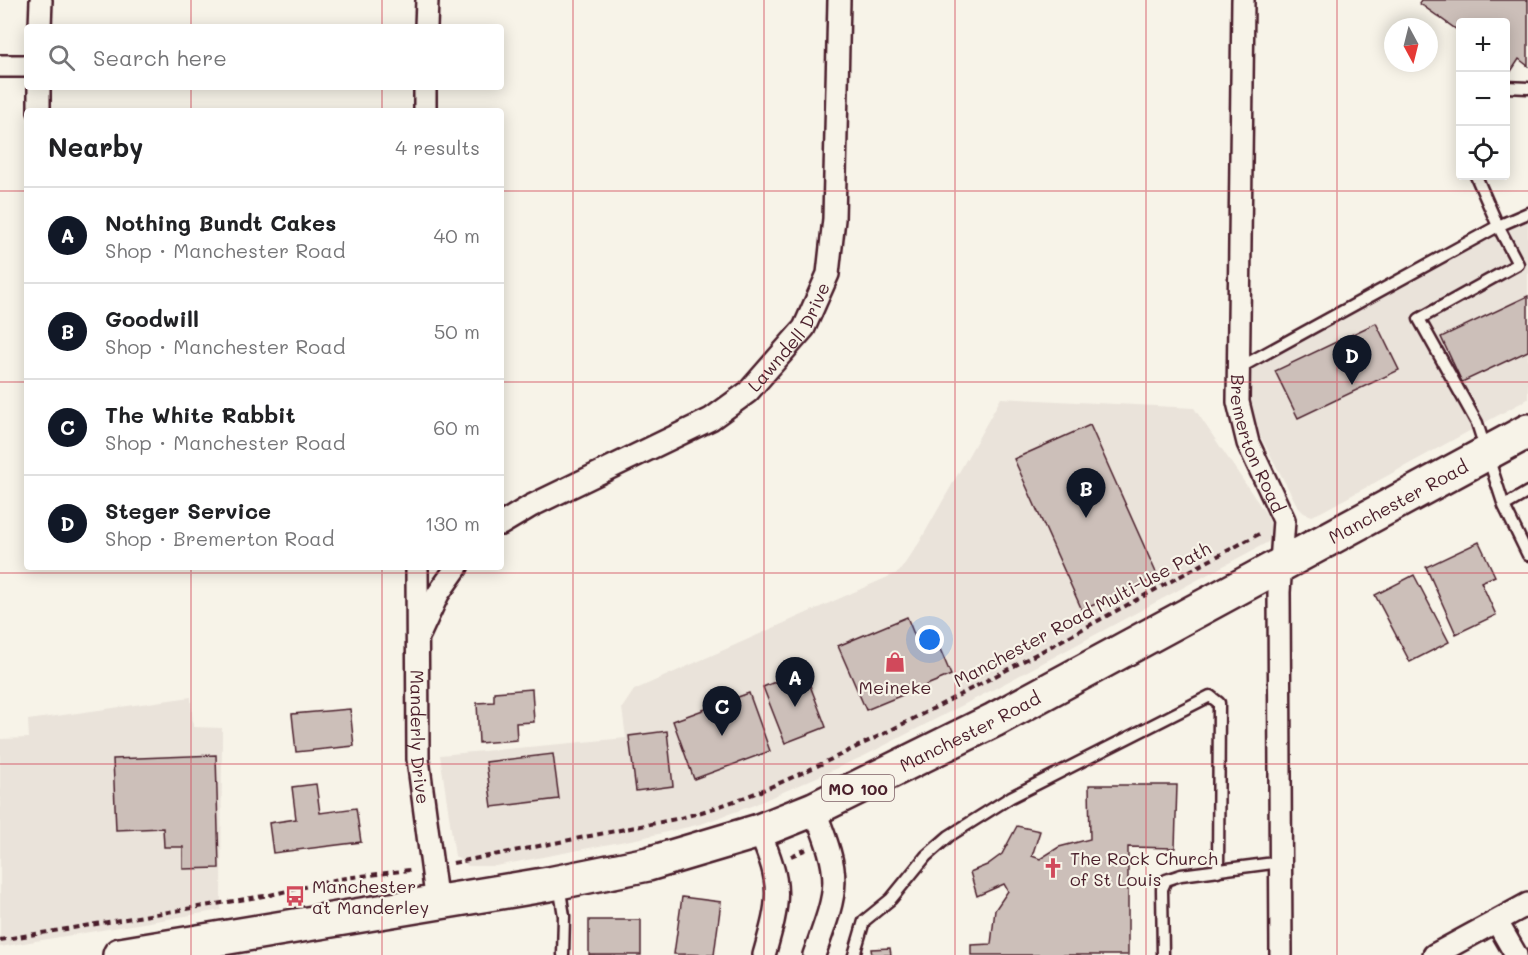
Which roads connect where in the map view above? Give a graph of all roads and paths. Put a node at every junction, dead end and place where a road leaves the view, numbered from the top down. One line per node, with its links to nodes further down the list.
1 (40, 0): 5 (street)
2 (427, 0): 6 (street)
3 (839, 0): 23 (street, Lawndell Drive)
4 (1243, 0): 18 (street, Bremerton Road)
5 (40, 24)
6 (426, 24)
7 (0, 66): 8 (street)
8 (24, 66)
9 (1510, 87): 10 (lane)
10 (1528, 88)
11 (39, 90): 13 (street)
12 (425, 90): 14 (street)
13 (39, 108)
14 (425, 108)
15 (1478, 180): 17 (lane)
16 (1528, 213): 17 (lane)
17 (1498, 226): 18 (lane); 20 (lane)
18 (1239, 368): 26 (street, Bremerton Road)
19 (1528, 431): 20 (main road, Manchester Road / MO 100)
20 (1488, 452): 22 (lane); 26 (main road, Manchester Road / MO 100)
21 (1528, 492): 22 (lane)
22 (1504, 506): 25 (lane)
23 (504, 522)
24 (1262, 532): 34 (path, Manchester Road Multi-Use Path)
25 (1528, 555)
26 (1281, 565): 30 (main road, Manchester Road / MO 100); 35 (street, Bremerton Road)
27 (417, 570): 29 (street, Manderly Drive)
28 (455, 570): 29 (street)
29 (416, 642): 39 (street, Manderly Drive)
30 (814, 809): 31 (main road, Manchester Road / MO 100); 46 (street)
31 (759, 831): 38 (main road, Manchester Road / MO 100); 45 (street)
32 (813, 847): 33 (path)
33 (788, 857)
34 (462, 861)
35 (1281, 862): 37 (lane); 49 (street, Bremerton Road)
36 (408, 870): 42 (path)
37 (1218, 871): 47 (lane); 48 (lane)
38 (558, 882): 39 (main road, Manchester Road / MO 100); 44 (lane)
39 (437, 904): 43 (main road, Manchester Road / MO 100)
40 (1528, 904): 41 (street)
41 (1497, 922): 50 (street); 51 (street)
42 (0, 940)
43 (120, 955)
44 (563, 955)
45 (764, 955)
46 (814, 955)
47 (854, 955)
48 (1163, 955)
49 (1281, 955)
50 (1434, 955)
51 (1516, 955)

